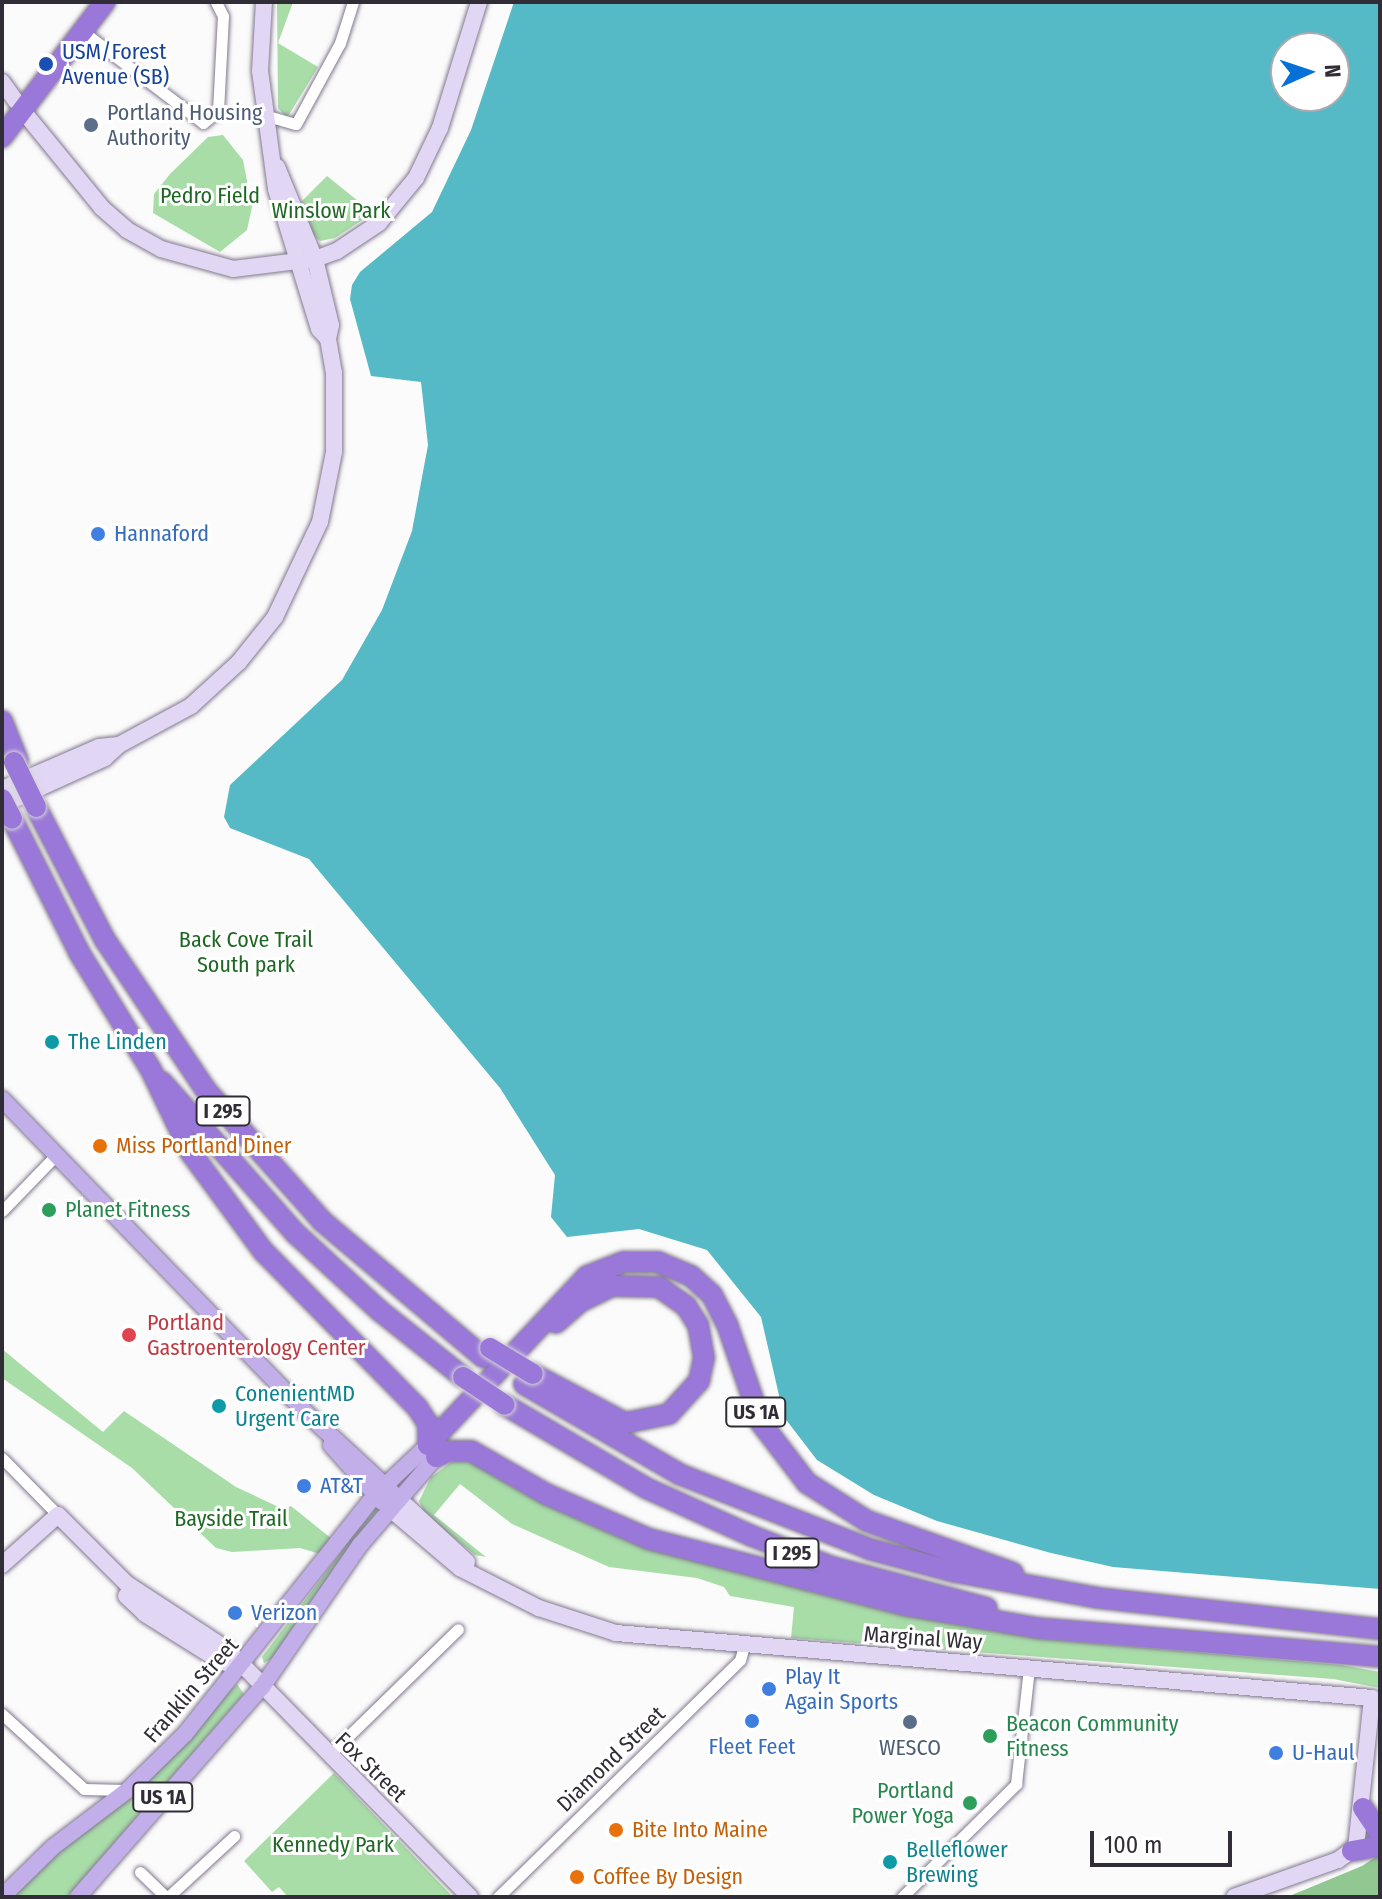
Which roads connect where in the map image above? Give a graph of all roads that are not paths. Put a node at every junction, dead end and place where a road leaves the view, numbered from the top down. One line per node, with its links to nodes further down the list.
1 (105, 2): 6 (highway)
2 (216, 2): 6 (street)
3 (264, 2): 9 (street)
4 (353, 2): 9 (street)
5 (479, 2): 13 (street)
6 (80, 34): 8 (highway)
7 (2, 82): 8 (street)
8 (20, 106): 10 (highway); 11 (highway); 14 (street)
9 (264, 115): 12 (street)
10 (2, 118)
11 (2, 137)
12 (275, 162): 13 (street); 14 (street)
13 (315, 259): 14 (street); 15 (street)
14 (297, 262): 15 (street)
15 (328, 339): 18 (street)
16 (2, 721): 19 (highway)
17 (2, 737): 19 (highway)
18 (119, 745): 20 (street); 21 (street)
19 (16, 762): 26 (highway, I 295, bridge)
20 (2, 789)
21 (5, 813): 22 (highway, I 295)
22 (151, 1070): 27 (highway); 36 (highway, I 295, bridge)
23 (2, 1099): 24 (main road, Marginal Way)
24 (57, 1154): 25 (street); 29 (main road, Marginal Way)
25 (2, 1211)
26 (528, 1379): 27 (highway); 33 (highway, I 295)
27 (432, 1451): 29 (main road, US 1A); 30 (main road, US 1A); 33 (highway, US 1A); 36 (highway)
28 (2, 1458): 31 (street)
29 (380, 1490): 30 (main road, Marginal Way); 39 (main road, Franklin Street / US 1A)
30 (394, 1503): 37 (street, Marginal Way); 41 (main road, US 1A)
31 (58, 1515): 32 (street); 39 (street, Fox Street)
32 (2, 1565)
33 (1066, 1593): 35 (highway, I 295)
34 (458, 1629): 44 (street)
35 (1380, 1629)
36 (1105, 1631): 38 (highway, I 295)
37 (744, 1646): 40 (street, Marginal Way); 56 (street, Diamond Street)
38 (1380, 1657)
39 (242, 1668): 41 (street, Fox Street); 45 (main road, Franklin Street / US 1A)
40 (1029, 1668): 42 (street, Marginal Way); 57 (street)
41 (262, 1687): 44 (street, Fox Street); 53 (main road, US 1A)
42 (1376, 1698): 46 (street)
43 (2, 1714): 45 (street)
44 (329, 1755): 55 (street, Fox Street)
45 (129, 1789): 52 (main road, Franklin Street / US 1A)
46 (1363, 1808): 47 (highway); 50 (street)
47 (1380, 1833)
48 (234, 1836): 54 (street)
49 (1380, 1846): 50 (highway)
50 (1352, 1851): 58 (street)
51 (140, 1872): 54 (street)
52 (2, 1897)
53 (78, 1897)
54 (167, 1897)
55 (470, 1897)
56 (498, 1897)
57 (902, 1897)
58 (1234, 1897)

